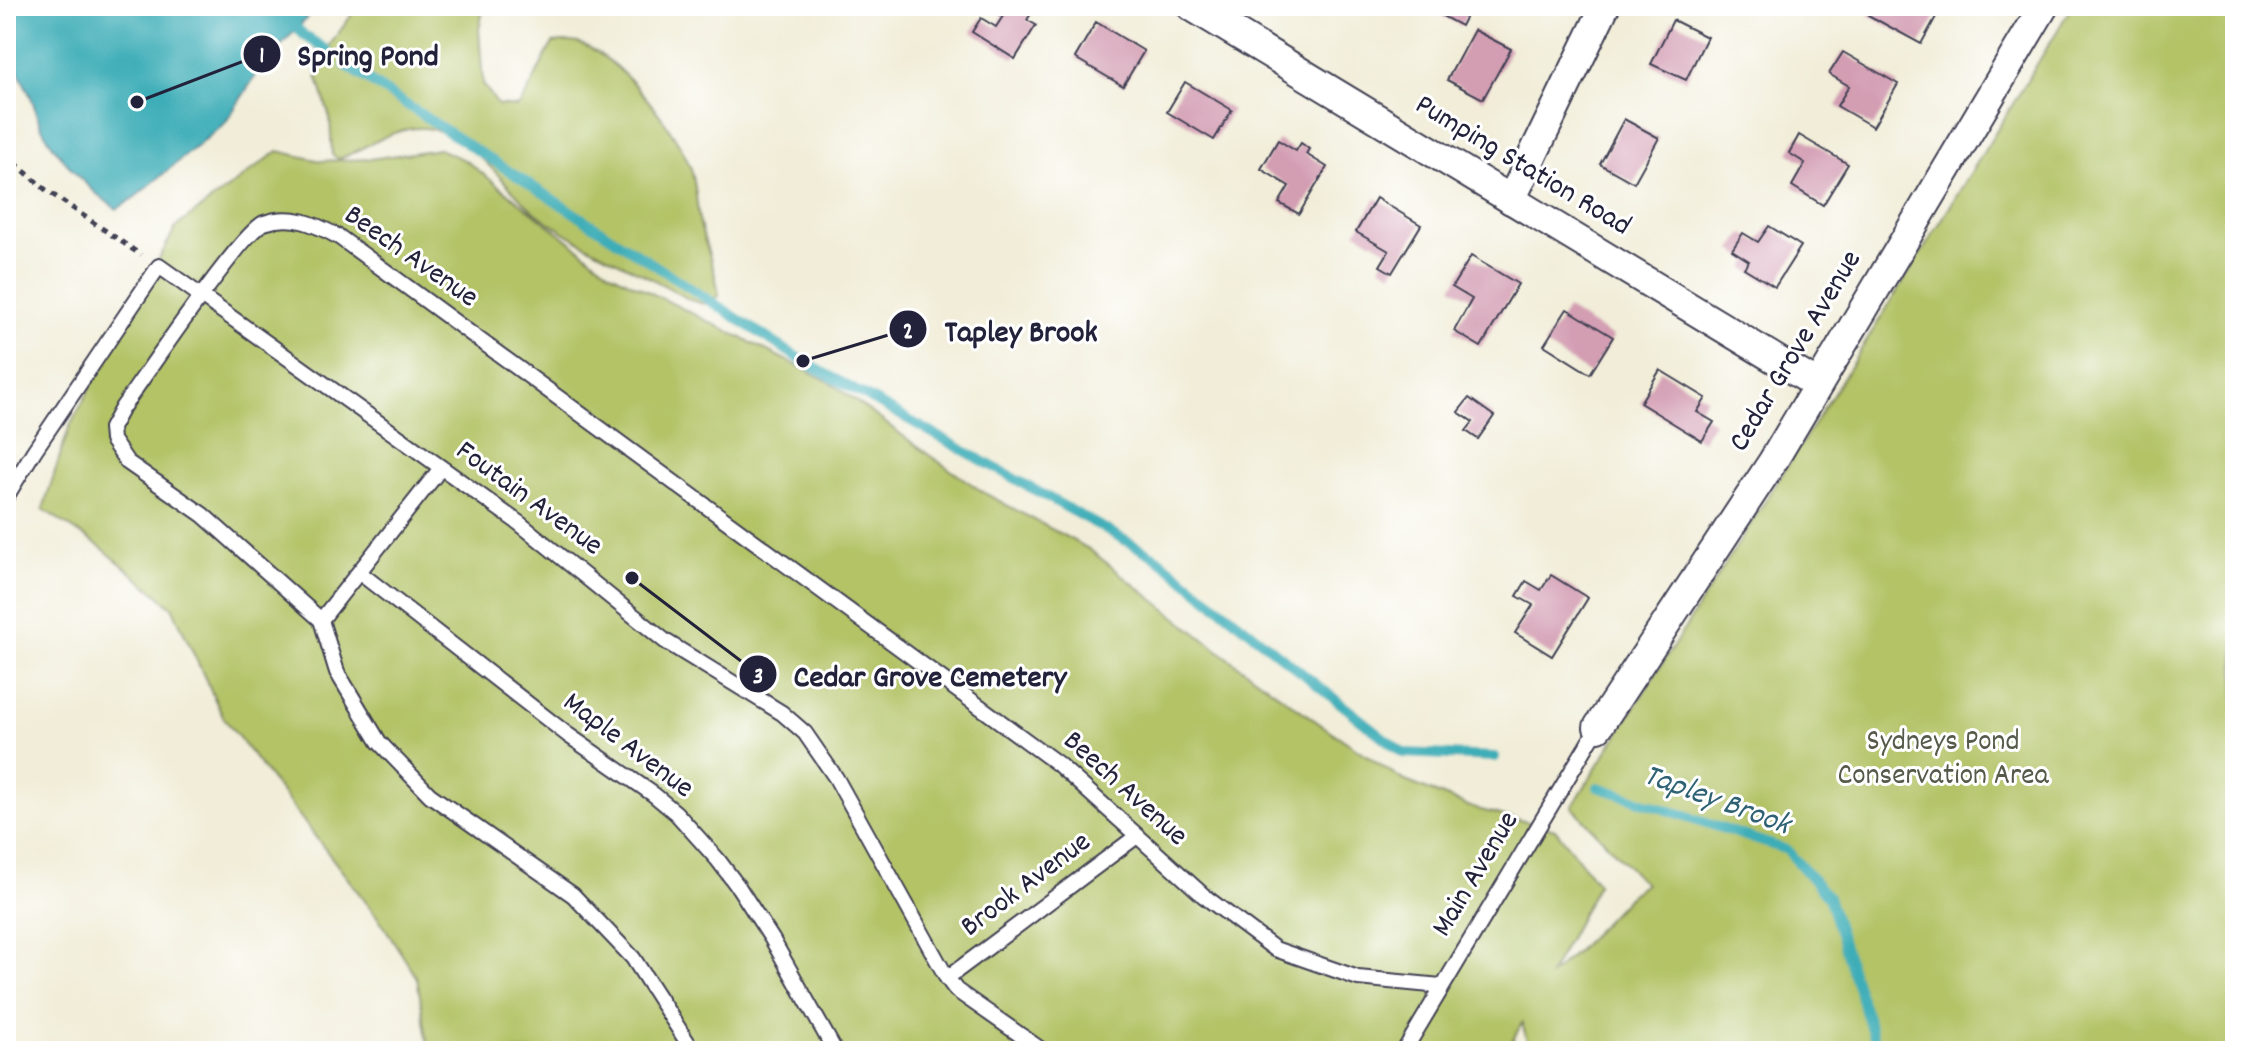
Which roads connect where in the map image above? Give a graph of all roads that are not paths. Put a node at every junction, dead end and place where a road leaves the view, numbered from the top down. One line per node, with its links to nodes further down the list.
1 (1605, 6): 4 (street)
2 (2044, 6): 6 (street, Cedar Grove Avenue)
3 (1208, 10): 4 (street, Pumping Station Road)
4 (1511, 200): 6 (street, Pumping Station Road)
5 (202, 296): 7 (lane, Foutain Avenue); 8 (lane, Foutain Avenue); 10 (lane, Beech Avenue); 12 (lane, Beech Avenue)
6 (1818, 385): 11 (street, Cedar Grove Avenue)
7 (441, 468): 9 (lane); 13 (lane, Foutain Avenue)
8 (6, 497)
9 (360, 573): 10 (lane); 16 (lane, Maple Avenue)
10 (321, 620): 15 (lane)
11 (1598, 727): 14 (lane, Main Avenue)
12 (1137, 836): 13 (lane, Brook Avenue); 14 (lane, Beech Avenue)
13 (947, 978): 17 (lane, Foutain Avenue)
14 (1441, 986): 18 (lane, Main Avenue)
15 (693, 1051)
16 (835, 1051)
17 (1043, 1051)
18 (1404, 1051)

